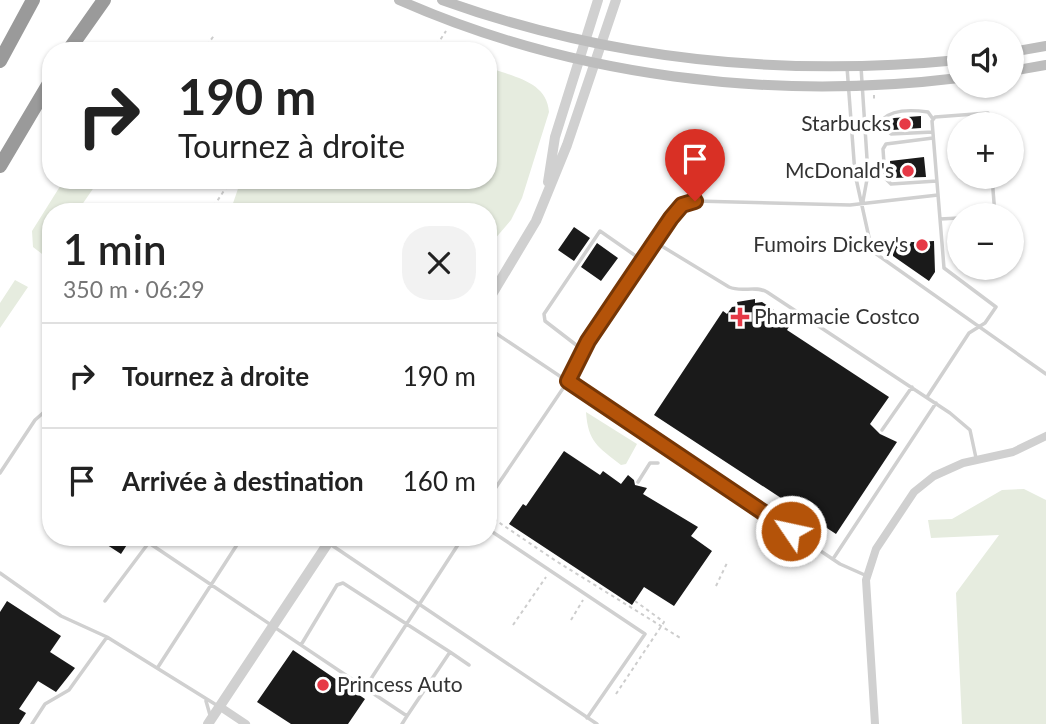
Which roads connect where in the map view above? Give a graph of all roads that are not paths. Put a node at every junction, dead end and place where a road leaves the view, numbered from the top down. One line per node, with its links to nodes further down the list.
1 (33, 0): 15 (highway)
2 (95, 0): 8 (highway)
3 (104, 0): 9 (highway)
4 (399, 0): 14 (main road)
5 (442, 0): 10 (main road)
6 (598, 0): 10 (street)
7 (616, 0): 11 (street)
8 (73, 42)
9 (74, 42)
10 (585, 42): 11 (main road); 14 (street)
11 (601, 45): 17 (street); 19 (main road)
12 (1046, 46): 13 (main road)
13 (1024, 50)
14 (580, 58): 17 (main road); 33 (street)
15 (0, 61)
16 (947, 61): 20 (main road)
17 (595, 62): 24 (main road); 33 (street)
18 (1046, 65): 21 (main road)
19 (848, 67): 20 (main road); 24 (lane)
20 (861, 67): 23 (lane)
21 (1024, 69)
22 (947, 79): 23 (main road)
23 (862, 85): 24 (main road); 34 (lane)
24 (848, 86): 34 (lane)
25 (42, 95): 30 (highway)
26 (947, 117): 27 (lane)
27 (933, 118): 28 (lane); 28 (lane)
28 (933, 132): 29 (lane)
29 (933, 138): 31 (lane); 31 (lane)
30 (0, 166)
31 (937, 181): 32 (lane)
32 (938, 195): 34 (lane); 35 (lane)
33 (545, 200): 39 (street)
34 (863, 203): 37 (lane); 40 (lane)
35 (939, 219): 36 (lane); 40 (lane)
36 (947, 219)
37 (655, 242): 38 (lane); 45 (lane)
38 (643, 261): 42 (lane); 42 (lane)
39 (497, 287)
40 (977, 328): 43 (lane); 46 (lane)
41 (497, 334): 44 (lane)
42 (583, 351): 44 (lane)
43 (1046, 374)
44 (568, 381): 55 (lane); 63 (lane)
45 (912, 387): 46 (lane); 49 (lane)
46 (927, 397): 47 (lane)
47 (936, 403): 51 (lane); 63 (lane)
48 (42, 414): 53 (lane)
49 (883, 430)
50 (1046, 436): 51 (street)
51 (976, 460): 65 (street)
52 (658, 463): 54 (lane)
53 (0, 473)
54 (638, 482)
55 (497, 486)
56 (497, 535): 80 (lane)
57 (146, 546): 67 (lane)
58 (154, 546): 66 (lane)
59 (236, 546): 66 (lane)
60 (326, 546): 69 (street)
61 (339, 546): 68 (lane)
62 (457, 546): 68 (lane)
63 (832, 559): 65 (lane)
64 (0, 573): 71 (lane)
65 (867, 576): 86 (street)
66 (211, 584): 69 (lane); 75 (lane)
67 (106, 601)
68 (421, 604): 70 (lane); 80 (lane)
69 (274, 625): 72 (lane); 78 (street)
70 (407, 625): 72 (lane); 73 (lane); 76 (lane)
71 (107, 637): 75 (lane); 82 (lane)
72 (301, 645): 76 (lane)
73 (450, 652): 74 (lane); 79 (lane)
74 (469, 665)
75 (158, 667): 77 (lane)
76 (365, 688): 79 (lane)
77 (206, 701): 78 (lane); 81 (lane)
78 (219, 706): 81 (street); 83 (street)
79 (407, 716): 84 (lane)
80 (587, 718): 85 (lane)
81 (213, 722)
82 (32, 724)
83 (246, 724)
84 (402, 724)
85 (597, 724)
86 (875, 724)

